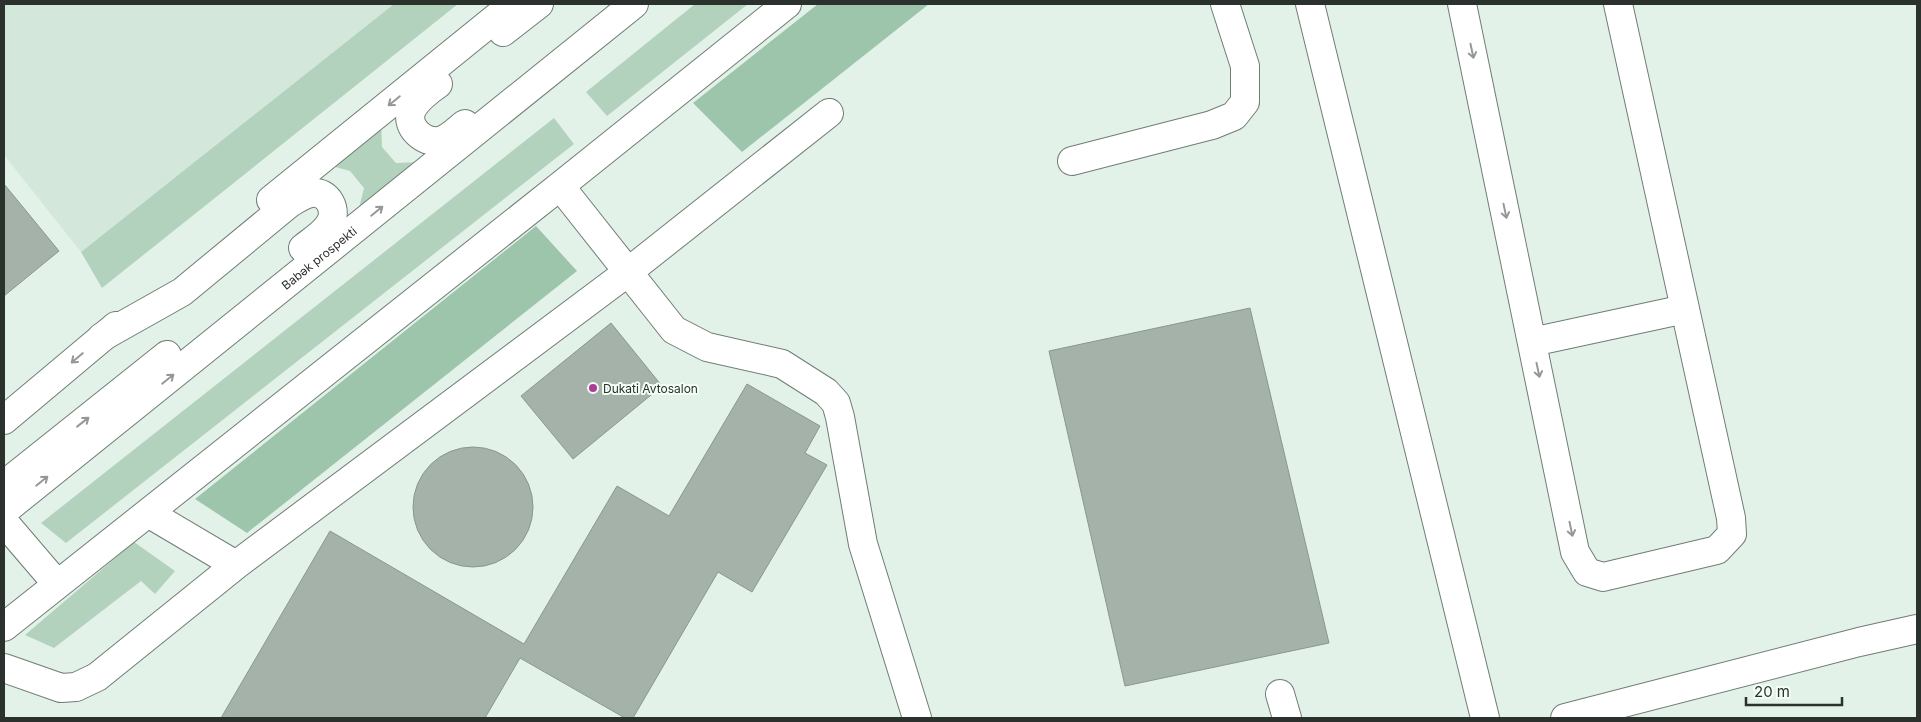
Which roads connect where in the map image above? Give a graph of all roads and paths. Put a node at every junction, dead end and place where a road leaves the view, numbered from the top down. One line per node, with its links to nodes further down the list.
1 (513, 4): 14 (main road, one-way to 14)
2 (539, 4): 8 (main road)
3 (787, 4): 11 (main road)
4 (1225, 4): 10 (main road)
5 (1310, 4): 27 (main road)
6 (1462, 4): 15 (main road, one-way to 15)
7 (1618, 4): 13 (main road)
8 (627, 9): 18 (main road, Babək prospekti, one-way to 8)
9 (829, 112): 12 (main road)
10 (1072, 161)
11 (560, 186): 12 (main road); 19 (main road)
12 (628, 272): 21 (main road); 26 (main road)
13 (1685, 309): 15 (main road); 15 (main road, one-way to 13)
14 (102, 337): 16 (main road, one-way to 16); 17 (main road, one-way to 14)
15 (1532, 342)
16 (4, 420)
17 (4, 485)
18 (4, 511)
19 (148, 513): 21 (main road); 22 (main road)
20 (4, 522): 22 (main road)
21 (236, 564): 25 (main road)
22 (57, 584): 23 (main road)
23 (4, 626)
24 (1917, 629): 28 (main road)
25 (4, 668)
26 (916, 718)
27 (1485, 718)
28 (1565, 718)

